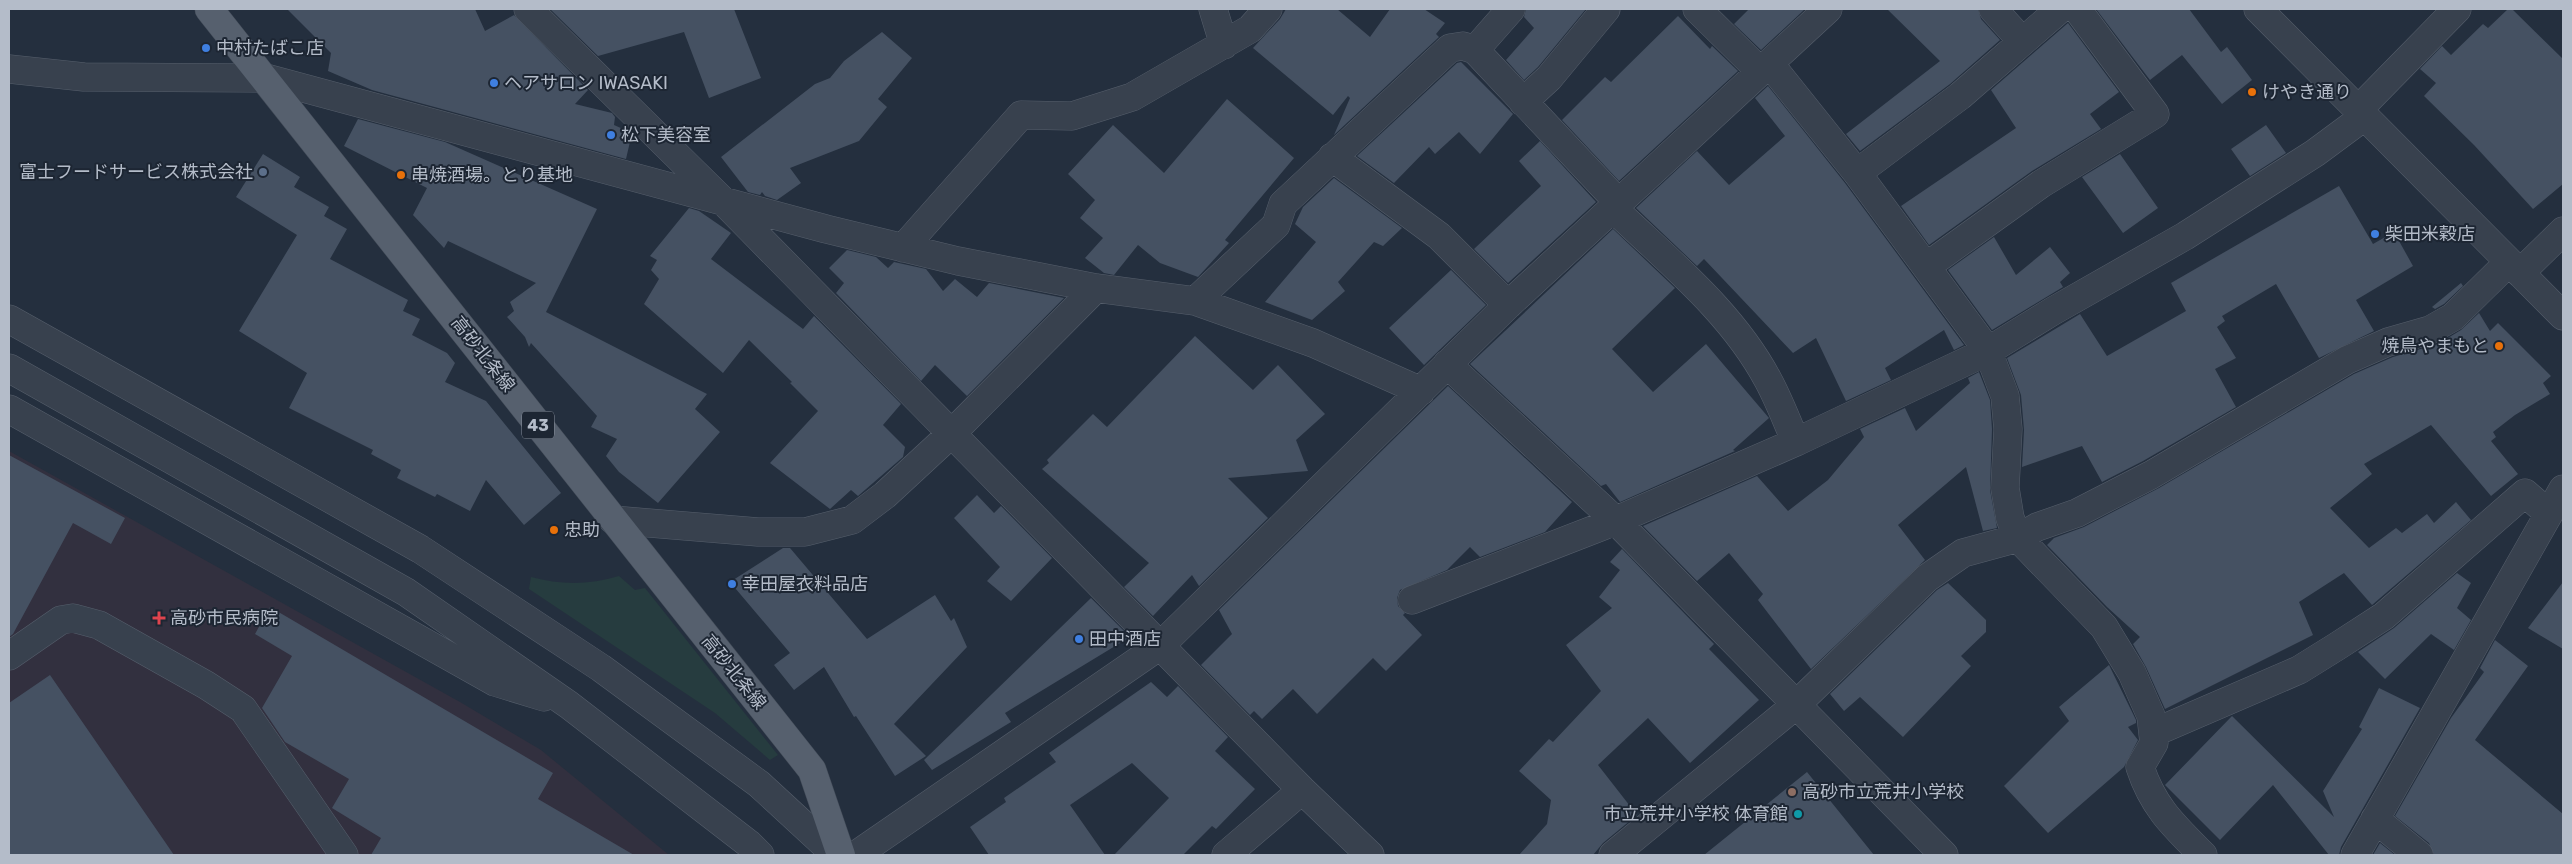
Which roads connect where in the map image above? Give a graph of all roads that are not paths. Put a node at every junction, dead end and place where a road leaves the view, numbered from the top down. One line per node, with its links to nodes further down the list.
1 (209, 9): 19 (main road, 高砂北条線 / 43)
2 (528, 9): 24 (street)
3 (1213, 9): 15 (street)
4 (1268, 9): 15 (street)
5 (1511, 9): 16 (street)
6 (1606, 9): 20 (street)
7 (1697, 9): 17 (street)
8 (1828, 9): 17 (street)
9 (1993, 9): 14 (street)
10 (2060, 9): 14 (street)
11 (2077, 9): 28 (street)
12 (2258, 9): 21 (street)
13 (2457, 9): 21 (street)
14 (2022, 41): 23 (street)
15 (1219, 48): 27 (street)
16 (1475, 50): 20 (street); 22 (street)
17 (1765, 68): 23 (street); 25 (street)
18 (9, 69): 19 (street)
19 (266, 78): 24 (street); 44 (main road, 高砂北条線 / 43)
20 (1523, 102): 25 (street)
21 (2361, 113): 29 (street); 35 (street)
22 (1332, 157): 31 (street); 32 (street)
23 (1857, 173): 28 (street)
24 (723, 201): 27 (street); 40 (street)
25 (1616, 205): 32 (street); 41 (street)
26 (2563, 231): 29 (street)
27 (903, 248): 30 (street)
28 (1927, 266): 35 (street)
29 (2515, 267): 33 (street); 46 (street)
30 (1096, 288): 31 (street); 40 (street)
31 (1196, 300): 38 (street)
32 (1508, 305): 36 (street)
33 (2563, 316)
34 (9, 319): 57 (street)
35 (1988, 351): 41 (street); 46 (street)
36 (1447, 364): 38 (street); 45 (street)
37 (9, 368): 51 (street)
38 (1421, 390): 48 (street)
39 (9, 409): 51 (street)
40 (952, 433): 44 (street); 48 (street)
41 (1796, 442): 45 (street)
42 (2563, 488): 43 (street)
43 (2549, 514): 52 (street); 54 (street)
44 (613, 520): 58 (main road, 高砂北条線 / 43)
45 (1616, 521): 47 (street); 50 (street)
46 (2018, 538): 50 (street); 52 (street)
47 (1412, 600)
48 (1161, 646): 53 (street); 59 (street)
49 (9, 656): 55 (street)
50 (1796, 705): 62 (street); 63 (street)
51 (569, 706): 56 (street)
52 (2153, 733): 64 (street)
53 (1302, 790): 60 (street); 61 (street)
54 (2376, 819): 65 (street); 66 (street)
55 (344, 855)
56 (760, 855)
57 (836, 855)
58 (842, 855)
59 (856, 855)
60 (1226, 855)
61 (1370, 855)
62 (1613, 855)
63 (1944, 855)
64 (2203, 855)
65 (2355, 855)
66 (2419, 855)

